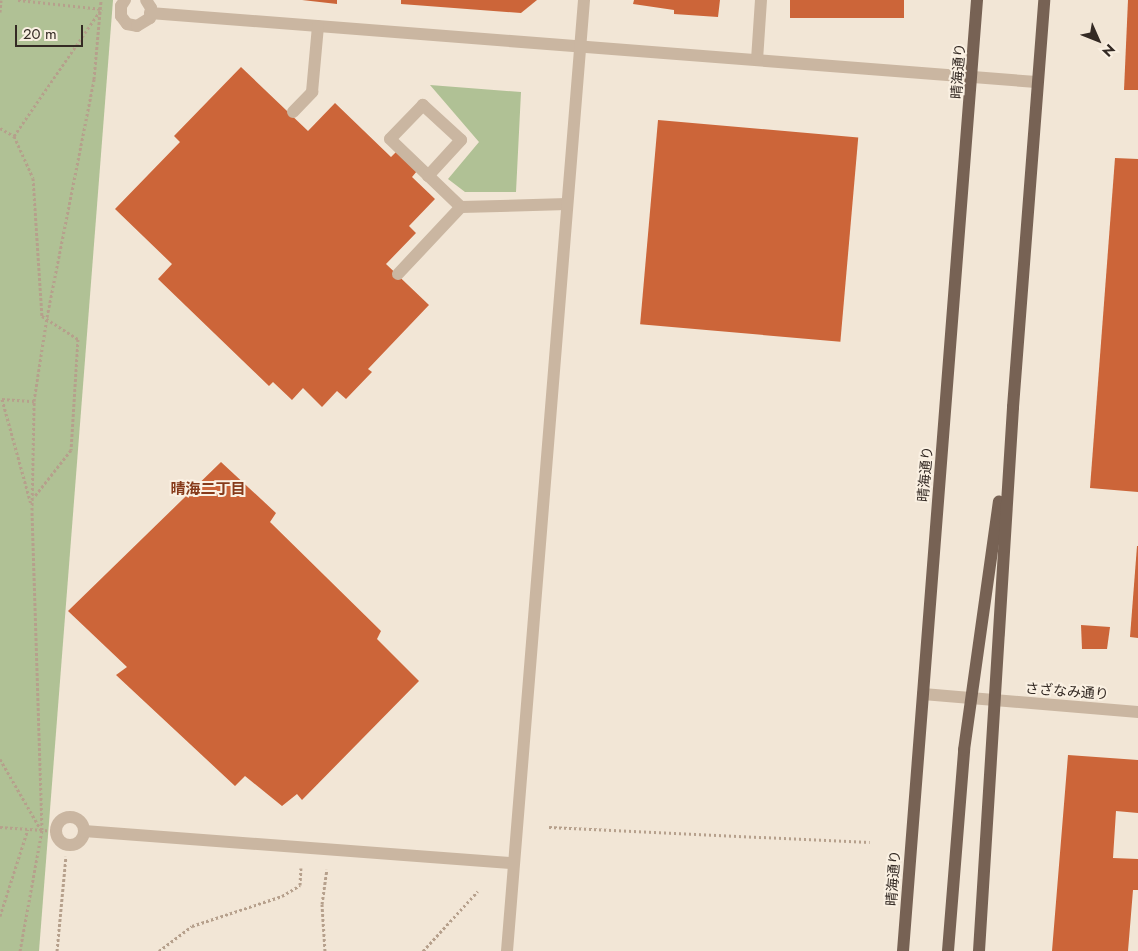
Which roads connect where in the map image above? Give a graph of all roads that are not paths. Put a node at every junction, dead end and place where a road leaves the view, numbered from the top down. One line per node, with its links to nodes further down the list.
1 (125, 0): 7 (street)
2 (146, 0): 7 (street)
3 (584, 0): 9 (street)
4 (761, 0): 10 (street)
5 (977, 0): 11 (main road, 晴海通り)
6 (1044, 0): 12 (main road)
7 (150, 13): 8 (street)
8 (318, 26): 9 (street); 13 (street)
9 (580, 46): 10 (street); 15 (street)
10 (757, 60): 11 (street)
11 (973, 77): 12 (street); 19 (main road, 晴海通り)
12 (1036, 82): 18 (main road)
13 (293, 112)
14 (428, 176): 14 (street); 16 (street)
15 (567, 204): 16 (street); 24 (street)
16 (461, 207): 17 (street)
17 (398, 274)
18 (1013, 407): 20 (main road); 21 (main road)
19 (923, 694): 20 (street, さざなみ通り); 26 (main road, 晴海通り)
20 (971, 699): 21 (street, さざなみ通り); 27 (main road)
21 (994, 701): 22 (street, さざなみ通り); 28 (main road)
22 (1138, 712)
23 (84, 830): 23 (street); 24 (street)
24 (513, 863): 25 (street)
25 (507, 951)
26 (903, 951)
27 (948, 951)
28 (978, 951)

